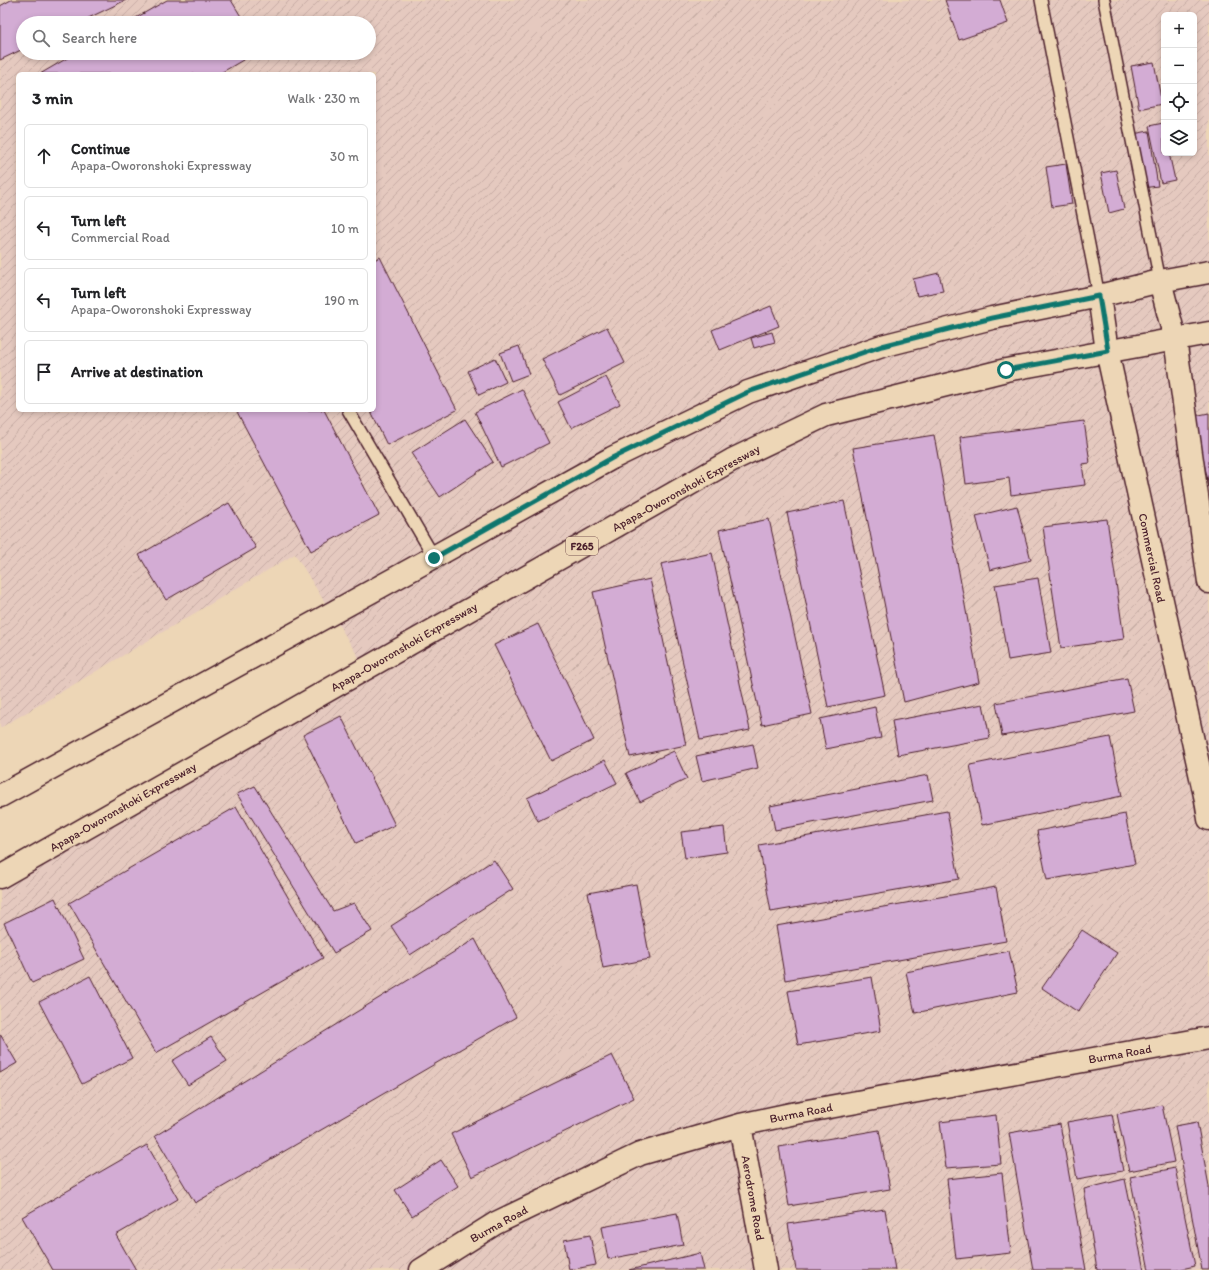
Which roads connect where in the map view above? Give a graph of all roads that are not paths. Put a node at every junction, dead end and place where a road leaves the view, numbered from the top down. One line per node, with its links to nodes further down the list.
1 (1041, 0): 5 (lane)
2 (1104, 0): 4 (lane)
3 (1209, 272): 4 (main road)
4 (1160, 281): 5 (main road); 7 (main road)
5 (1099, 296): 8 (main road, Commercial Road); 10 (main road)
6 (1209, 332): 7 (main road, Apapa-Oworonshoki Expressway / F265)
7 (1175, 339): 8 (main road, Apapa-Oworonshoki Expressway / F265); 11 (main road)
8 (1108, 351): 13 (main road, Commercial Road); 14 (main road, Apapa-Oworonshoki Expressway / F265)
9 (349, 412): 10 (lane)
10 (434, 558): 12 (main road)
11 (1209, 582)
12 (0, 796)
13 (1209, 818)
14 (0, 878)
15 (1209, 1038): 16 (main road, Burma Road)
16 (740, 1125): 17 (main road, Burma Road); 18 (main road, Aerodrome Road)
17 (421, 1270)
18 (766, 1270)

